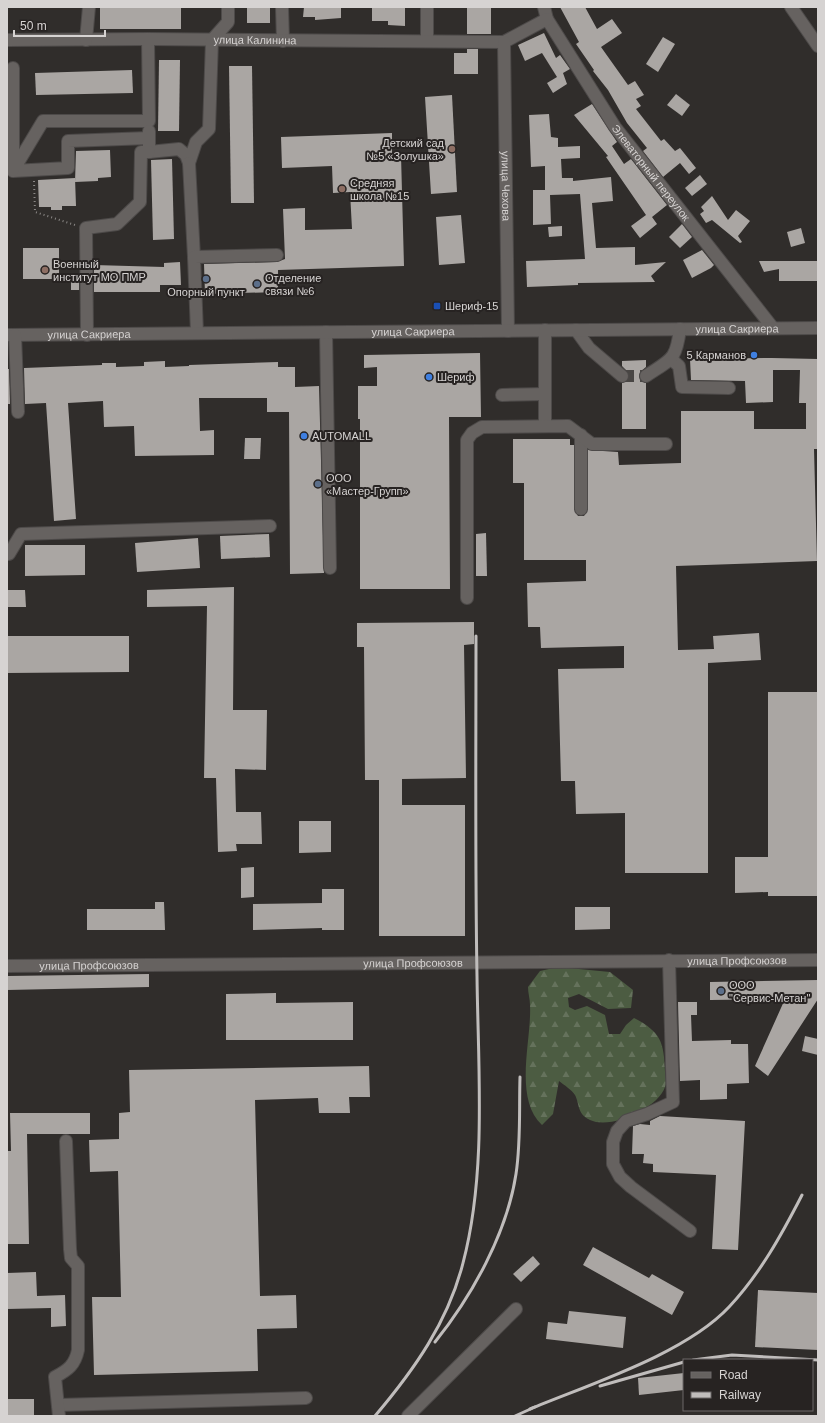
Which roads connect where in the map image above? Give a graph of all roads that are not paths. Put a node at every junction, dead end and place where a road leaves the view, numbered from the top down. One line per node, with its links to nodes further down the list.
1 (89, 7): 10 (street)
2 (228, 7): 11 (street)
3 (282, 7): 12 (street)
4 (427, 7): 13 (street)
5 (544, 7): 7 (street, Элеваторный переулок)
6 (791, 7): 15 (street)
7 (547, 19): 14 (street); 24 (street, Элеваторный переулок)
8 (148, 39): 10 (street, улица Калинина); 11 (street, улица Калинина); 17 (street)
9 (7, 40): 10 (street, улица Калинина)
10 (86, 40)
11 (212, 40): 12 (street, улица Калинина); 20 (street)
12 (283, 41): 13 (street, улица Калинина)
13 (427, 41): 14 (street, улица Калинина)
14 (504, 42): 27 (street, улица Чехова)
15 (818, 46)
16 (13, 68): 21 (street)
17 (149, 121): 18 (street); 21 (street)
18 (149, 138): 19 (street); 21 (street)
19 (149, 152): 20 (street); 33 (street)
20 (189, 163): 23 (street)
21 (10, 171)
22 (277, 255): 23 (street)
23 (194, 257): 31 (street)
24 (773, 328): 25 (street, улица Сакриера); 26 (street, улица Сакриера)
25 (818, 328)
26 (680, 329): 29 (street, улица Сакриера); 34 (street)
27 (508, 330): 28 (street, улица Сакриера); 30 (street, улица Сакриера)
28 (545, 330): 29 (street, улица Сакриера); 38 (street)
29 (576, 330): 35 (street)
30 (326, 332): 31 (street, улица Сакриера); 47 (street)
31 (197, 333): 33 (street, улица Сакриера)
32 (11, 335): 33 (street, улица Сакриера); 40 (street)
33 (87, 335)
34 (671, 359): 36 (street); 37 (street)
35 (622, 376)
36 (646, 376)
37 (729, 388)
38 (545, 394): 39 (street); 41 (street)
39 (502, 395)
40 (18, 412)
41 (545, 426): 42 (street); 48 (street)
42 (581, 435): 43 (street); 44 (street)
43 (666, 444)
44 (582, 509)
45 (270, 526): 46 (street)
46 (7, 554)
47 (330, 568)
48 (467, 598)
49 (669, 960): 50 (street, улица Профсоюзов); 51 (street, улица Профсоюзов); 53 (street)
50 (818, 960)
51 (7, 966)
52 (66, 1141): 56 (street)
53 (690, 1231)
54 (516, 1309): 57 (street)
55 (306, 1398): 56 (street)
56 (58, 1410)
57 (408, 1416)

